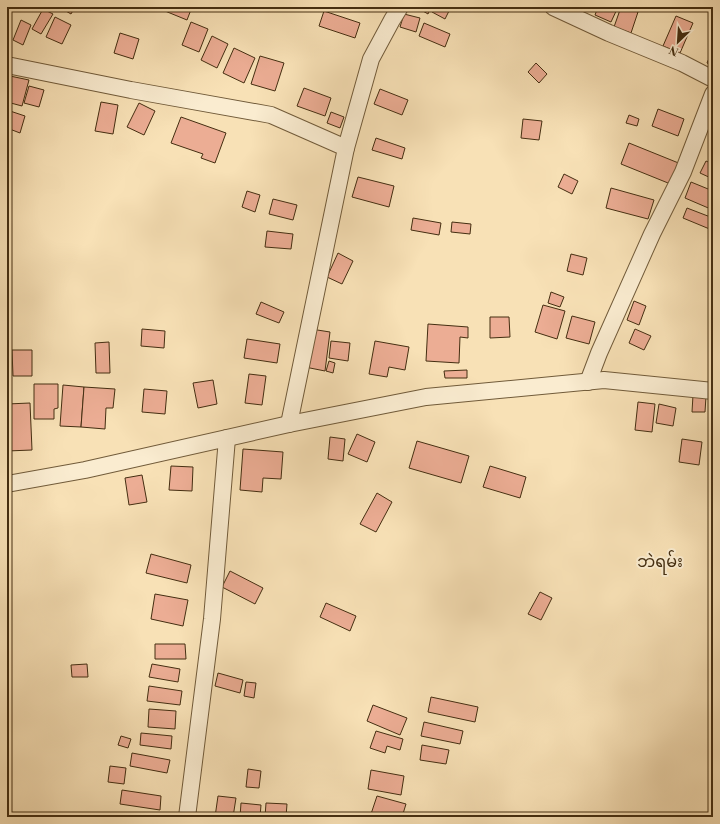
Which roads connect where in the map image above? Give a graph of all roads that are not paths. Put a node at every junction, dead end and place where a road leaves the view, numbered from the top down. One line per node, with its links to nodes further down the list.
1 (400, 7): 6 (street)
2 (553, 7): 4 (street)
3 (7, 65): 6 (street)
4 (713, 79)
5 (713, 94): 7 (street)
6 (346, 148): 9 (street)
7 (588, 382): 8 (street); 9 (street)
8 (713, 390)
9 (289, 424): 10 (street)
10 (227, 438): 11 (street); 12 (street)
11 (7, 484)
12 (187, 817)

